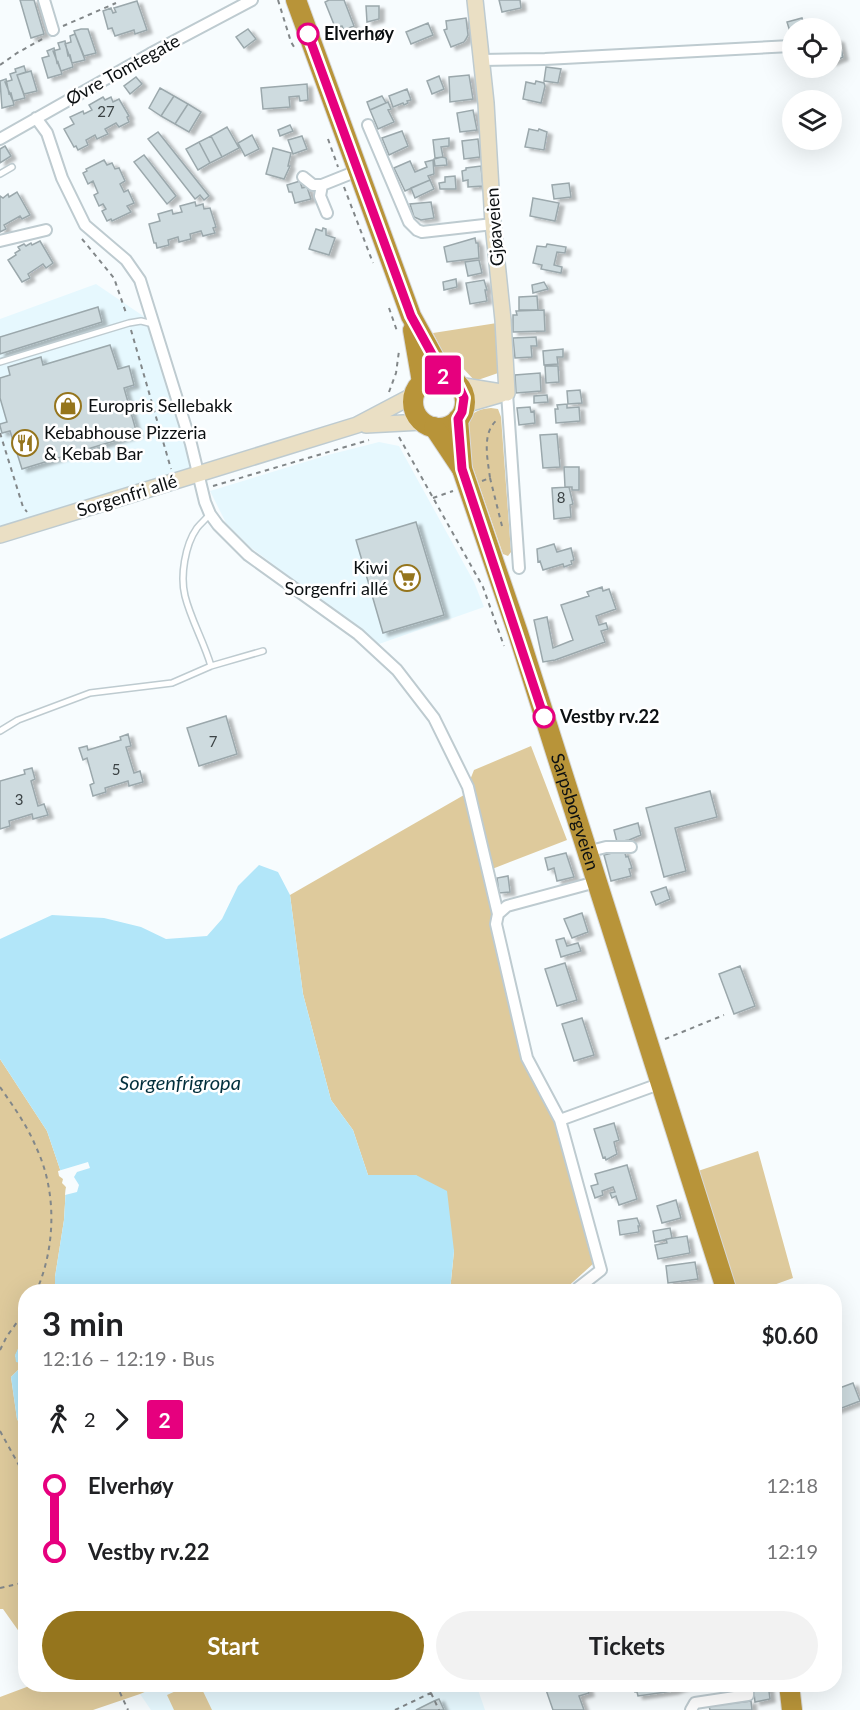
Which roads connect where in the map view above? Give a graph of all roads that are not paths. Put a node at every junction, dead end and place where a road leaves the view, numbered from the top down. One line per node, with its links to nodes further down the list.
1 (44, 0): 5 (street)
2 (296, 0): 13 (highway)
3 (475, 0): 7 (street, Gjøaveien)
4 (248, 1): 8 (street, Øvre Tomtegate)
5 (53, 30)
6 (782, 46): 7 (street)
7 (482, 60): 17 (street, Gjøaveien)
8 (36, 118): 10 (street, Øvre Tomtegate); 21 (street)
9 (368, 125): 17 (street)
10 (0, 139)
11 (12, 167): 12 (lane)
12 (0, 174)
13 (349, 174): 15 (street); 20 (highway)
14 (303, 177): 15 (street)
15 (322, 185): 16 (street)
16 (327, 213)
17 (494, 224): 25 (street, Gjøaveien)
18 (46, 230): 19 (street)
19 (0, 241)
20 (411, 316): 23 (highway); 24 (highway)
21 (154, 324): 22 (lane); 30 (street)
22 (0, 362)
23 (451, 381): 24 (highway); 25 (street); 26 (highway)
24 (418, 388): 27 (street, Sorgenfri allé); 28 (highway)
25 (507, 393): 26 (street); 33 (street, Gjøaveien)
26 (461, 412): 28 (highway); 29 (highway, Sarpsborgveien)
27 (391, 416): 28 (street); 30 (street, Sorgenfri allé)
28 (428, 424): 29 (highway, Sarpsborgveien)
29 (462, 469): 38 (highway, Sarpsborgveien)
30 (198, 474): 31 (street); 32 (street, Sorgenfri allé)
31 (210, 514): 35 (lane); 40 (street)
32 (0, 535)
33 (519, 568)
34 (263, 651): 35 (lane)
35 (211, 666): 36 (lane)
36 (0, 731)
37 (631, 847): 38 (street)
38 (586, 852): 39 (highway, Sarpsborgveien)
39 (596, 882): 40 (street, Sarpsborgveien); 41 (highway, Sarpsborgveien)
40 (498, 914): 42 (street)
41 (659, 1084): 42 (street); 44 (highway, Sarpsborgveien)
42 (560, 1120): 43 (street)
43 (584, 1284)
44 (723, 1284)
45 (748, 1692): 47 (street)
46 (790, 1692): 48 (highway)
47 (691, 1710)
48 (792, 1710)

